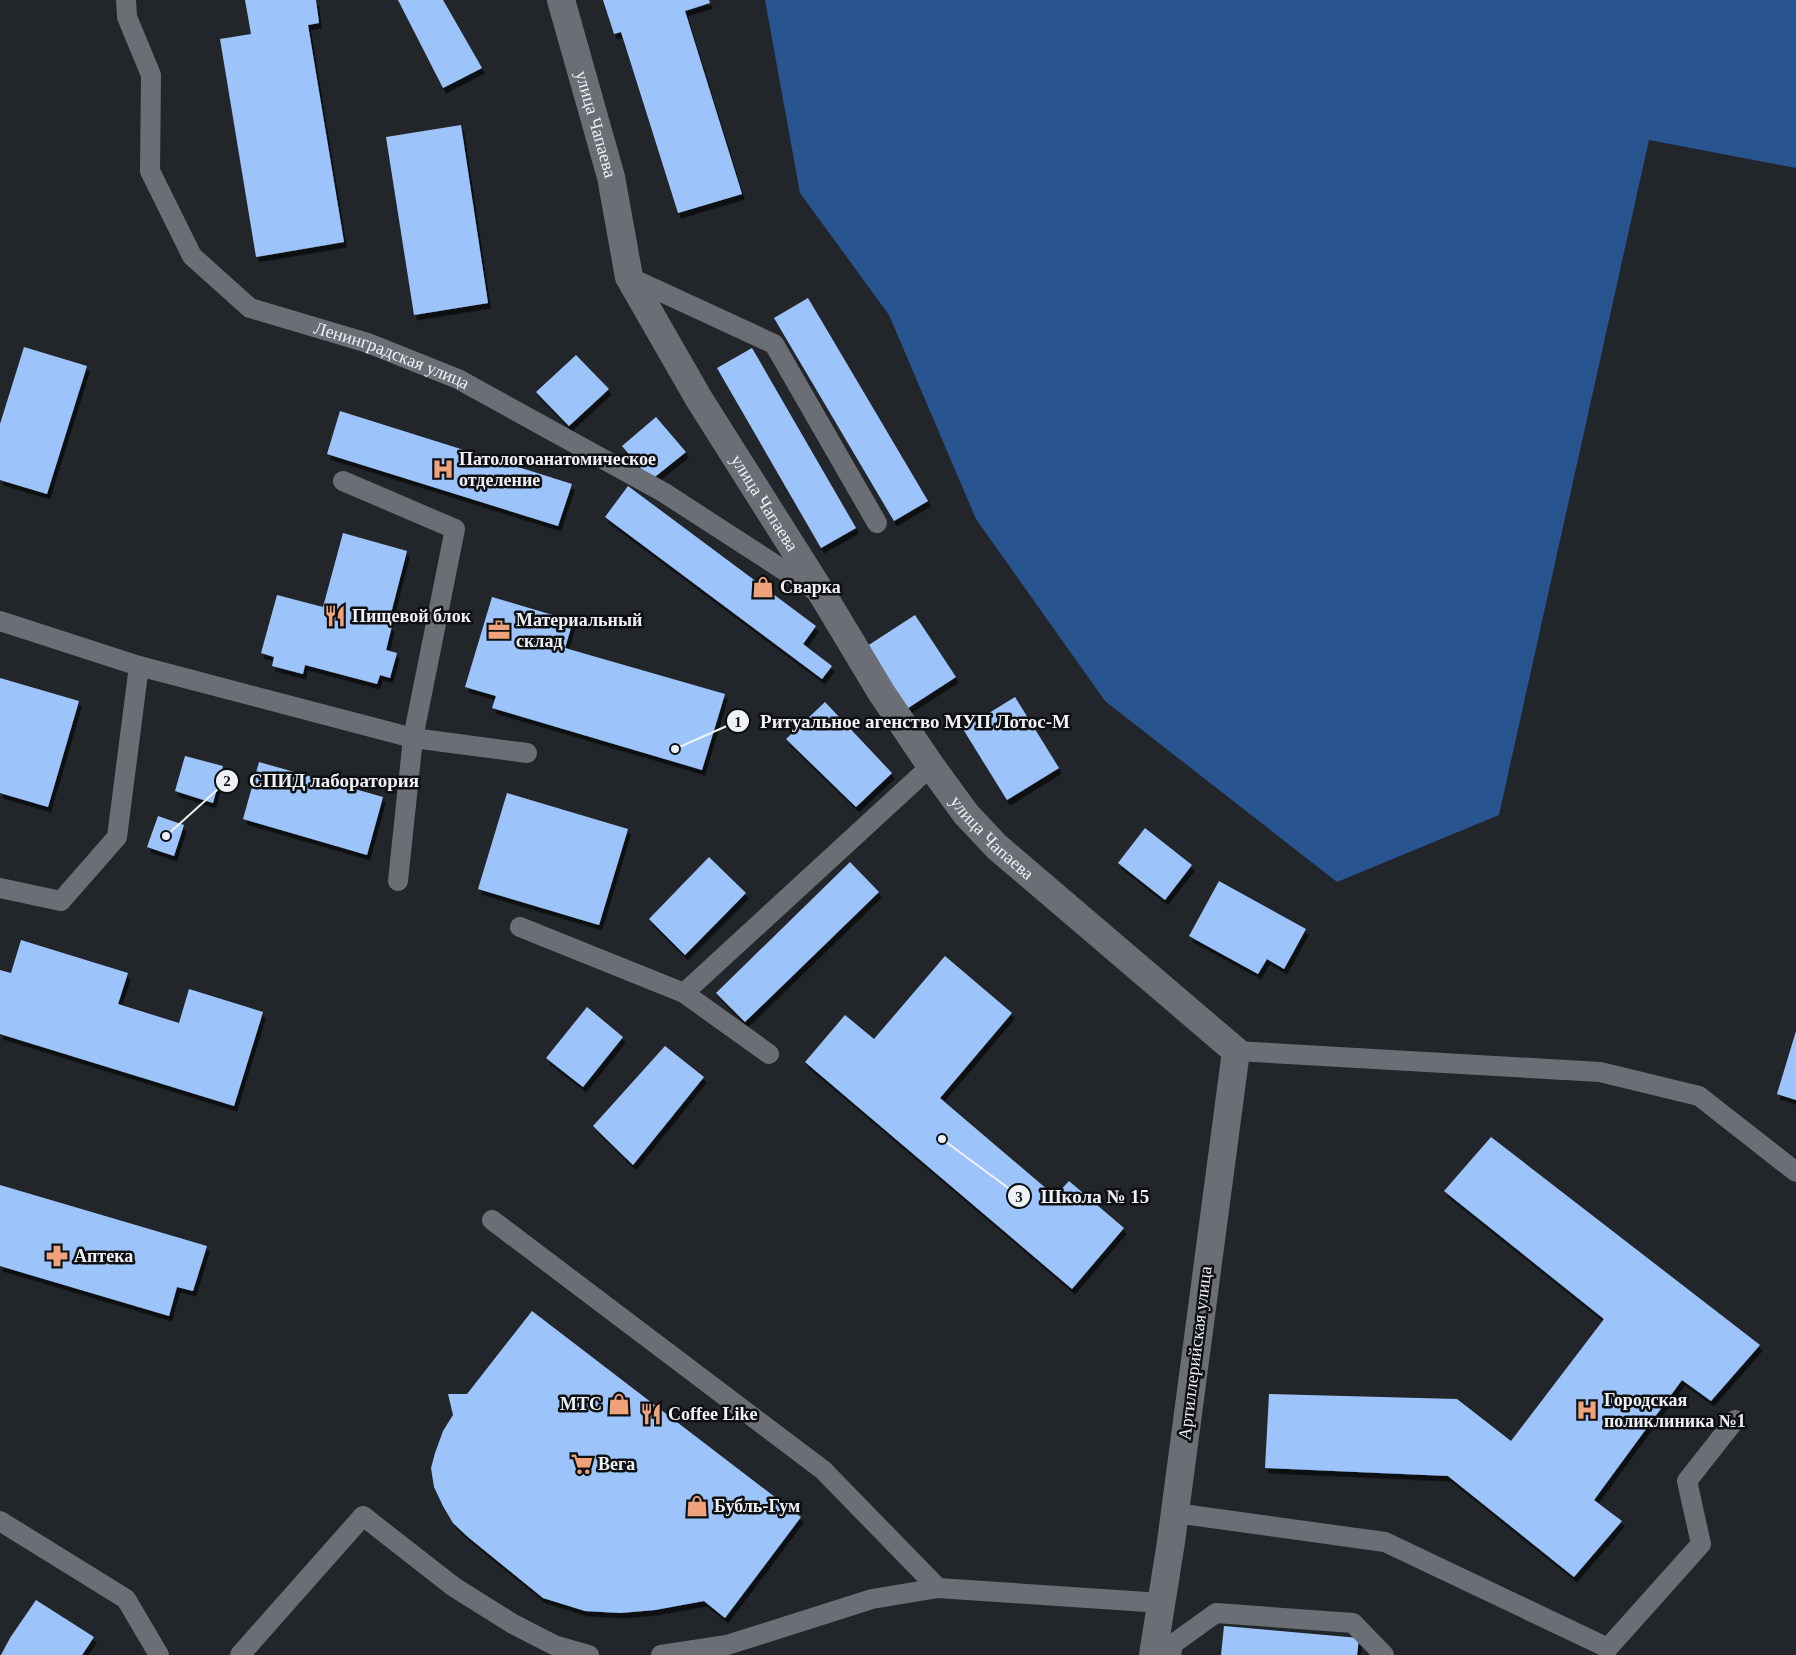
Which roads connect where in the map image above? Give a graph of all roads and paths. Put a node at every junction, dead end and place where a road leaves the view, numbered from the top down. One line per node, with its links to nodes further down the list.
1 (126, 0): 6 (lane, Ленинградская улица)
2 (561, 0): 3 (street, улица Чапаева)
3 (629, 277): 5 (lane); 6 (street, улица Чапаева)
4 (343, 481): 9 (lane)
5 (876, 523)
6 (824, 597): 11 (street, улица Чапаева)
7 (0, 621): 8 (lane)
8 (139, 666): 9 (lane); 13 (lane)
9 (413, 738): 10 (lane); 12 (lane)
10 (527, 753)
11 (931, 766): 15 (lane); 16 (street, улица Чапаева)
12 (398, 881)
13 (0, 888)
14 (520, 927): 15 (lane)
15 (684, 993): 17 (lane)
16 (1236, 1051): 18 (lane); 21 (street, Артиллерийская улица)
17 (768, 1054)
18 (1796, 1172)
19 (492, 1220): 23 (lane)
20 (1735, 1420): 21 (lane)
21 (1175, 1513): 24 (street, Артиллерийская улица)
22 (0, 1521): 25 (lane)
23 (938, 1588): 24 (lane); 28 (lane)
24 (1162, 1603): 29 (street, Артиллерийская улица)
25 (159, 1655)
26 (240, 1655): 27 (lane)
27 (589, 1655)
28 (661, 1655)
29 (1153, 1655)
30 (1171, 1655): 31 (lane)
31 (1384, 1655)

